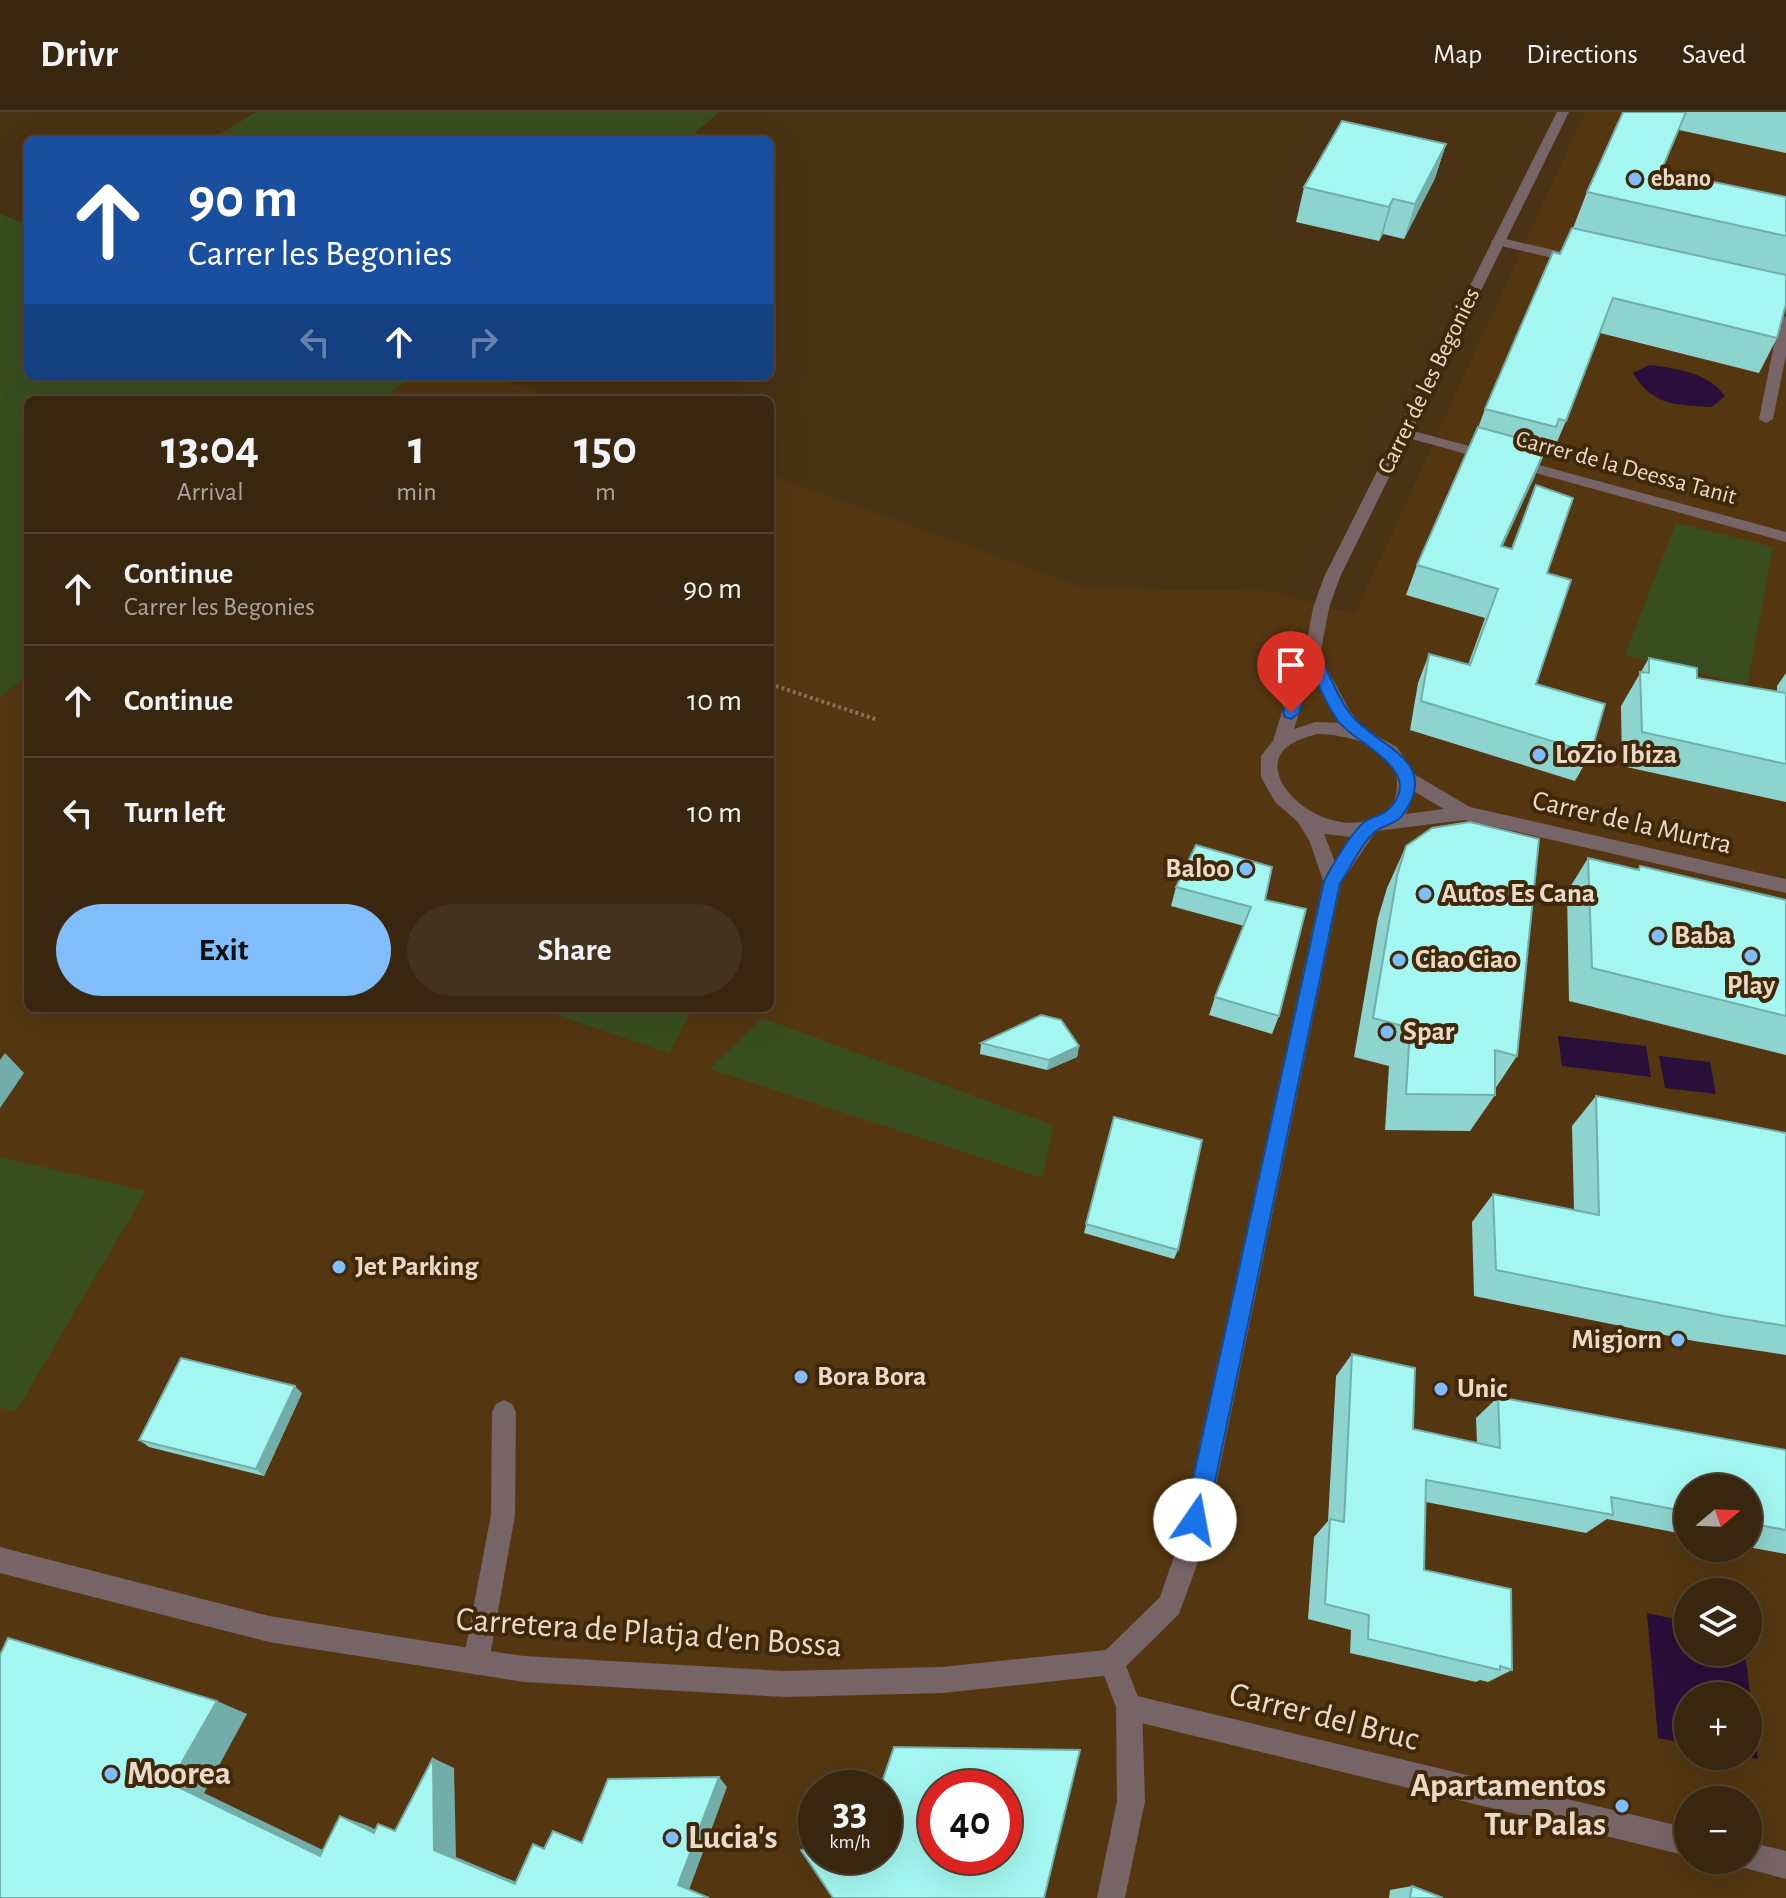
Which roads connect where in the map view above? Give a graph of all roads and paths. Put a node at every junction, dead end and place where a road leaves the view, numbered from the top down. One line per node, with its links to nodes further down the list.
1 (1563, 112): 2 (street, Carrer de les Begonies)
2 (1497, 241): 3 (street); 6 (street, Carrer de les Begonies)
3 (1589, 262)
4 (1786, 320): 5 (street)
5 (1766, 419)
6 (1406, 433): 7 (street, Carrer de la Deessa Tanit); 8 (street, Carrer de les Begonies)
7 (1786, 537)
8 (1312, 656): 11 (street); 12 (street, Carrer de les Begonies)
9 (774, 685): 10 (path)
10 (878, 720)
11 (1357, 733): 12 (street); 13 (street)
12 (1281, 742): 15 (street)
13 (1406, 778): 14 (street, Carrer de la Murtra); 16 (street)
14 (1465, 813): 16 (street, Carrer de la Murtra); 18 (street, Carrer de la Murtra)
15 (1305, 818): 16 (street); 17 (street)
16 (1374, 826): 17 (street)
17 (1332, 881): 22 (street)
18 (1786, 886)
19 (504, 1412): 21 (street)
20 (0, 1560): 21 (street, Carretera de Platja d'en Bossa)
21 (476, 1662): 22 (street, Carretera de Platja d'en Bossa)
22 (1112, 1662): 23 (street)
23 (1129, 1707): 24 (street, Carrer del Bruc); 27 (street)
24 (1674, 1839)
25 (1762, 1859): 26 (street)
26 (1786, 1865)
27 (1111, 1898)

